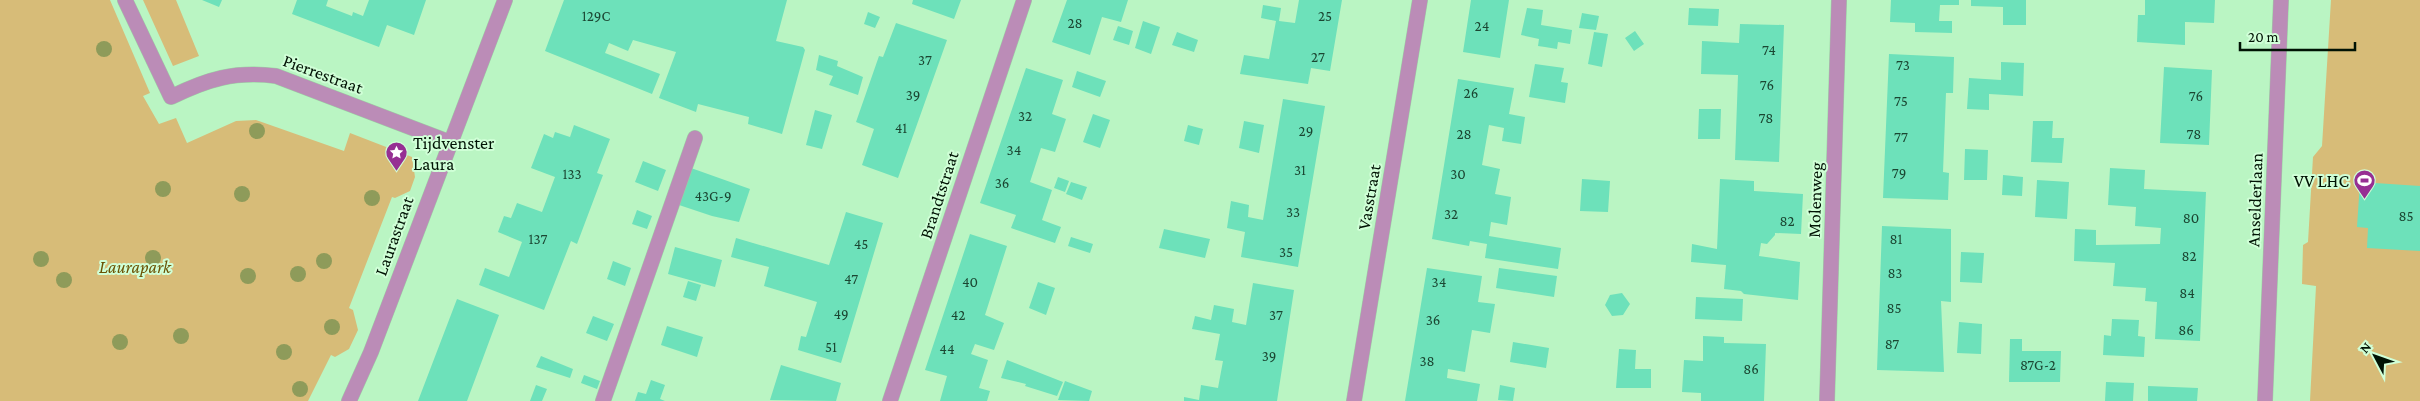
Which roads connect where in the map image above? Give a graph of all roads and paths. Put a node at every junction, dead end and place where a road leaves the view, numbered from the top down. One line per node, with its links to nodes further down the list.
1 (126, 0): 8 (street, Pierrestraat)
2 (504, 0): 8 (street, Laurastraat)
3 (1024, 0): 11 (street, Brandtstraat)
4 (1420, 0): 12 (street, Vasstraat)
5 (1839, 0): 13 (street, Molenweg)
6 (2281, 0): 14 (street, Anselderlaan)
7 (695, 138): 10 (street)
8 (449, 142): 9 (street, Laurastraat)
9 (349, 401)
10 (603, 401)
11 (890, 401)
12 (1354, 401)
13 (1827, 401)
14 (2265, 401)

